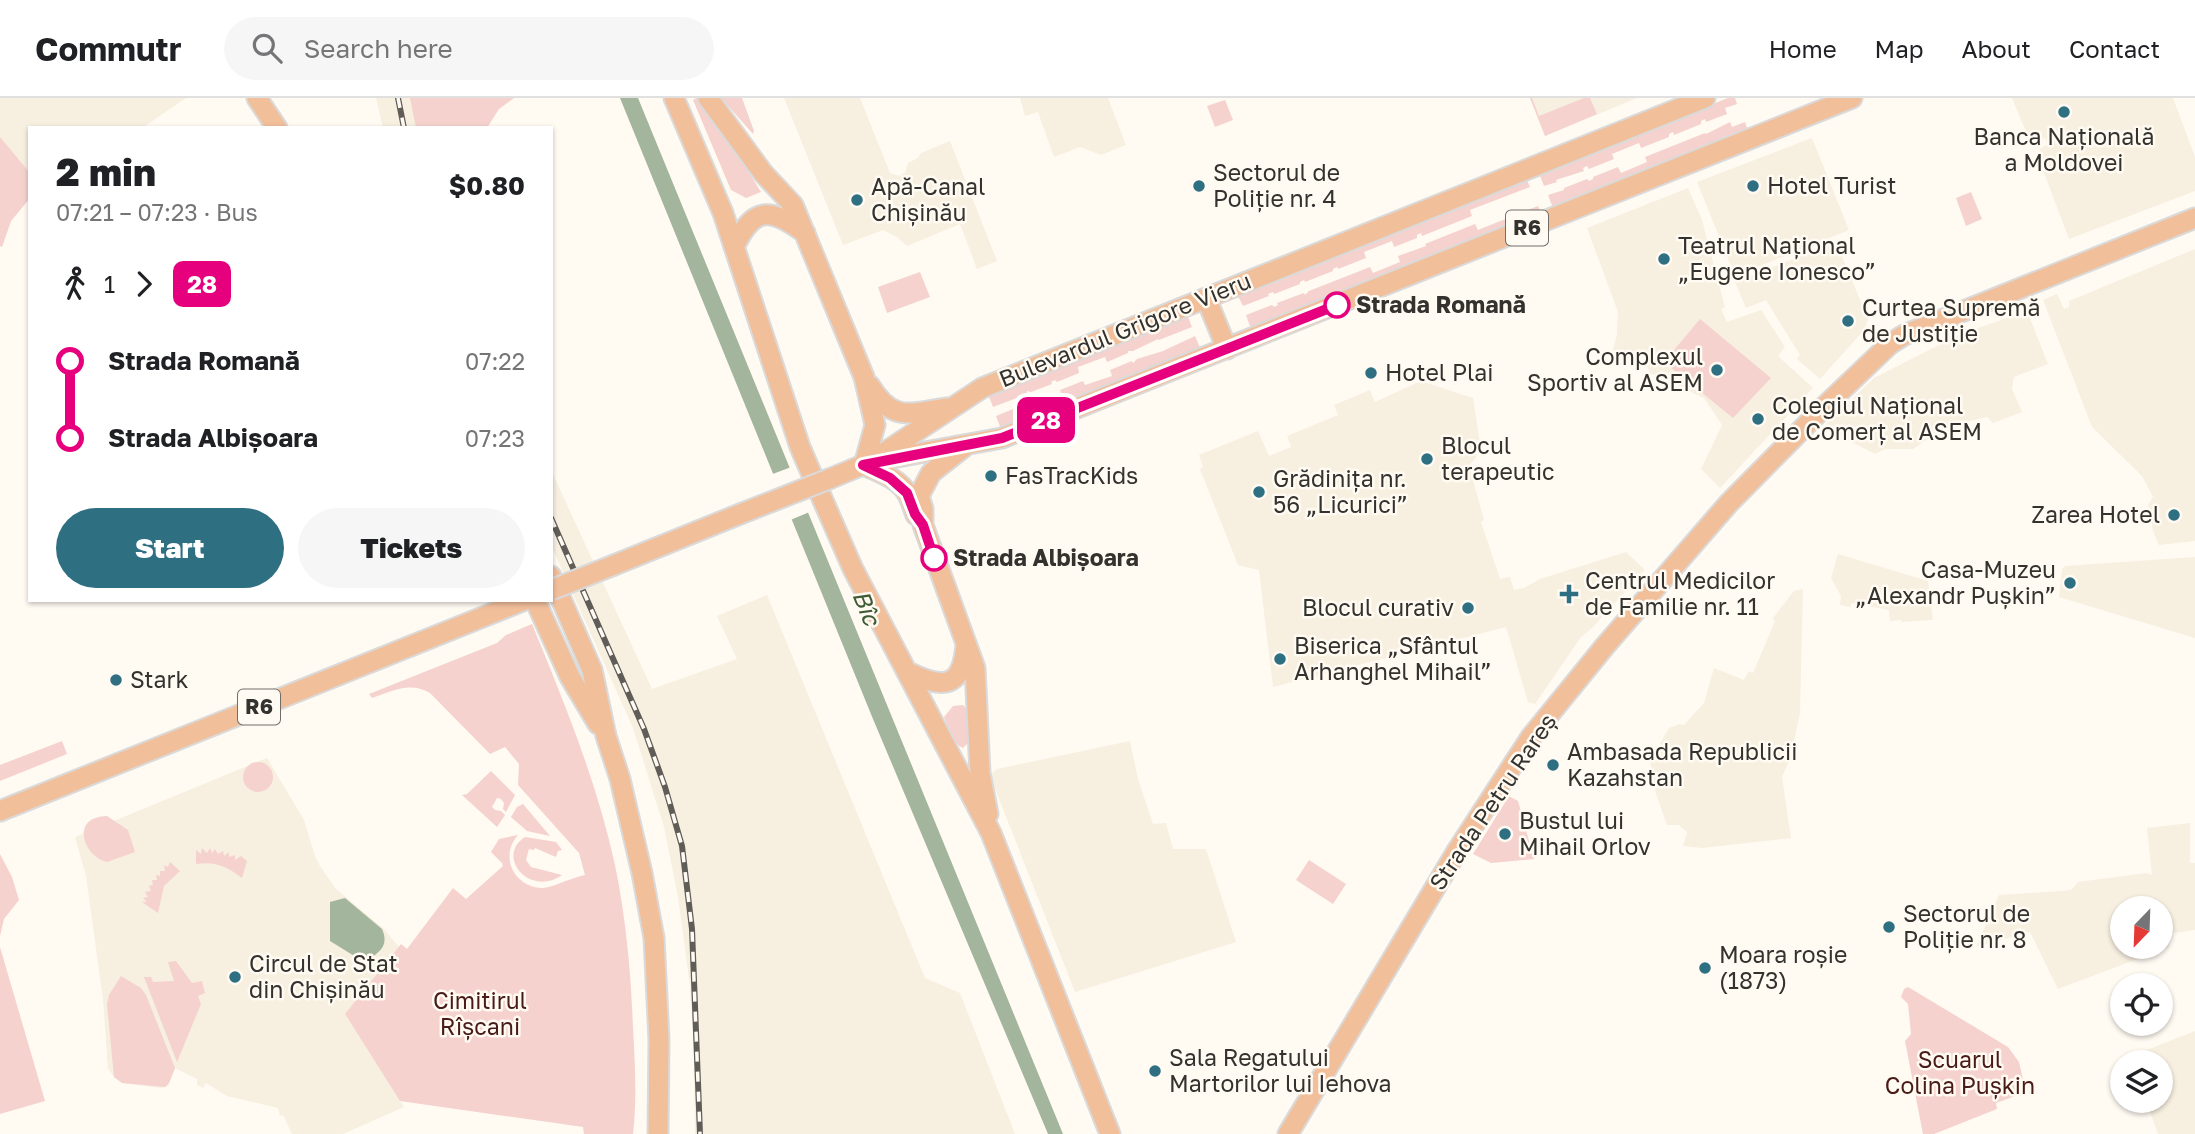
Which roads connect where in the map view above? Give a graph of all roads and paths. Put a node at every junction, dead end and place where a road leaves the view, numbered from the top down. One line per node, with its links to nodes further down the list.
1 (257, 98): 6 (main road)
2 (674, 98): 9 (main road)
3 (708, 98): 8 (main road)
4 (1705, 98): 10 (main road, Bulevardul Grigore Vieru / R6)
5 (1852, 98): 11 (main road, R6)
6 (276, 126)
7 (2195, 218): 28 (main road, Strada Petru Rareș)
8 (804, 233): 9 (main road); 12 (main road)
9 (734, 247): 22 (main road)
10 (1206, 298): 11 (main road); 13 (main road, Bulevardul Grigore Vieru / R6)
11 (1227, 349): 14 (main road, R6)
12 (864, 377): 13 (main road); 15 (main road)
13 (952, 408): 15 (main road, Bulevardul Grigore Vieru / R6)
14 (968, 444): 15 (main road, R6); 16 (main road)
15 (867, 464): 16 (main road); 18 (main road, R6, bridge)
16 (923, 525): 21 (main road)
17 (553, 581): 23 (main road)
18 (553, 589)
19 (520, 602): 24 (main road, R6)
20 (536, 602): 23 (main road)
21 (966, 643): 22 (main road); 25 (main road)
22 (908, 672): 25 (main road)
23 (606, 736): 26 (main road)
24 (0, 811)
25 (991, 833): 27 (main road)
26 (658, 1134)
27 (1110, 1134)
28 (1288, 1134)

